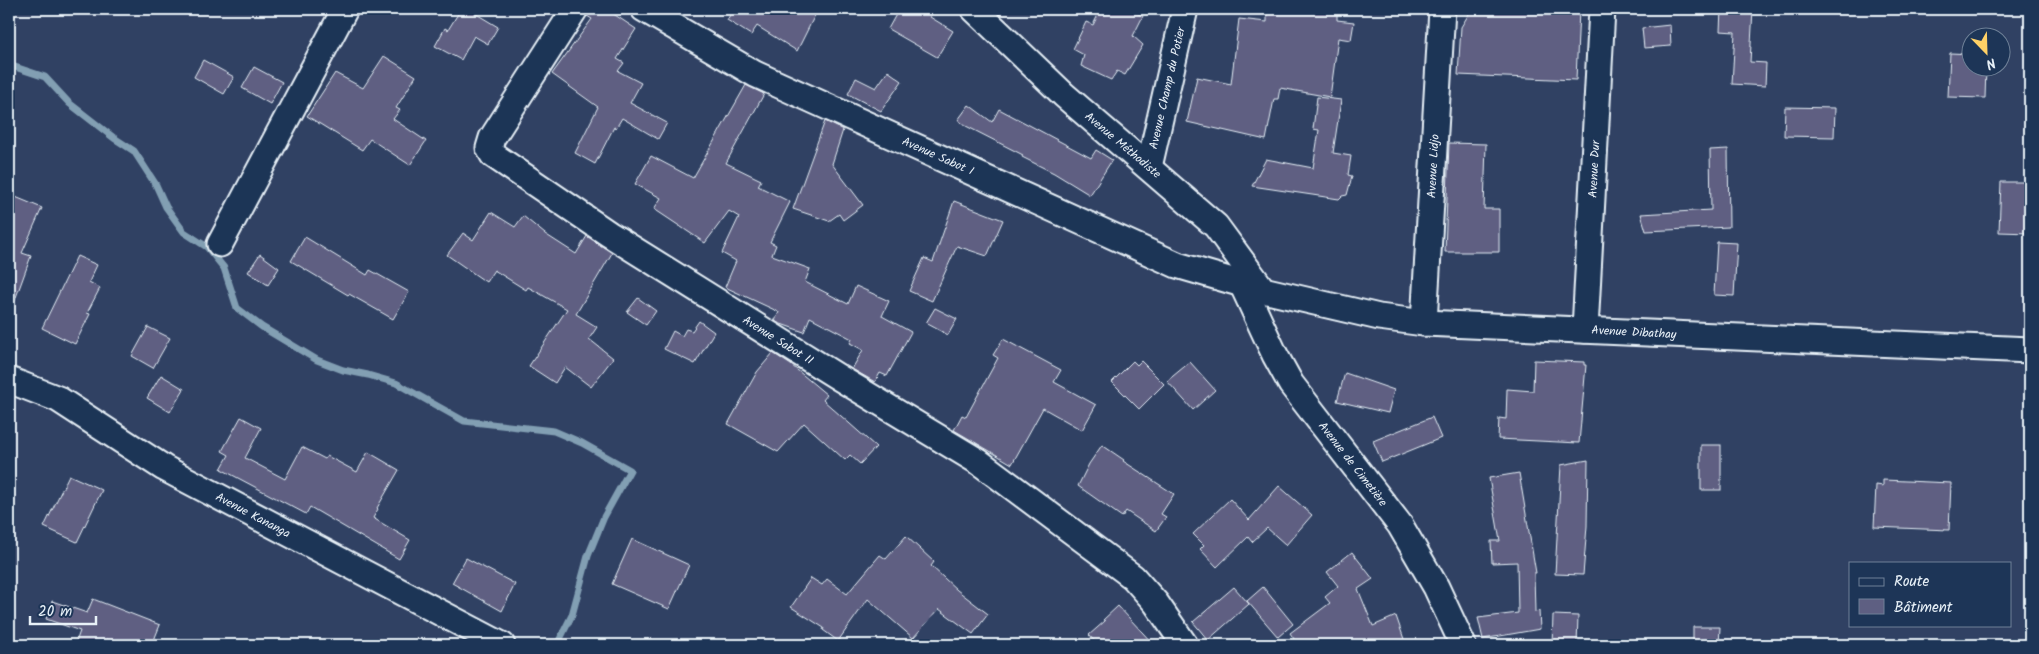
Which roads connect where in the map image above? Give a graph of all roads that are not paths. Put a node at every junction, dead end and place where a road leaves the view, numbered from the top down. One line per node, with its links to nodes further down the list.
1 (345, 9): 9 (street)
2 (575, 9): 16 (street, Avenue Sabot II)
3 (644, 9): 10 (street, Avenue Sabot I)
4 (974, 9): 8 (street, Avenue Méthodiste)
5 (1185, 9): 8 (street, Avenue Champ du Potier)
6 (1442, 9): 11 (street, Avenue Lidjo)
7 (1602, 9): 12 (street, Avenue Dur)
8 (1150, 167): 10 (street, Avenue Méthodiste)
9 (220, 244)
10 (1252, 287): 11 (street, Avenue Dibathay); 17 (street, Avenue de Cimetière)
11 (1424, 323): 12 (street, Avenue Dibathay)
12 (1585, 330): 13 (street, Avenue Dibathay)
13 (2030, 350)
14 (9, 380): 15 (street, Avenue Kananga)
15 (502, 645)
16 (1185, 645)
17 (1463, 645)

